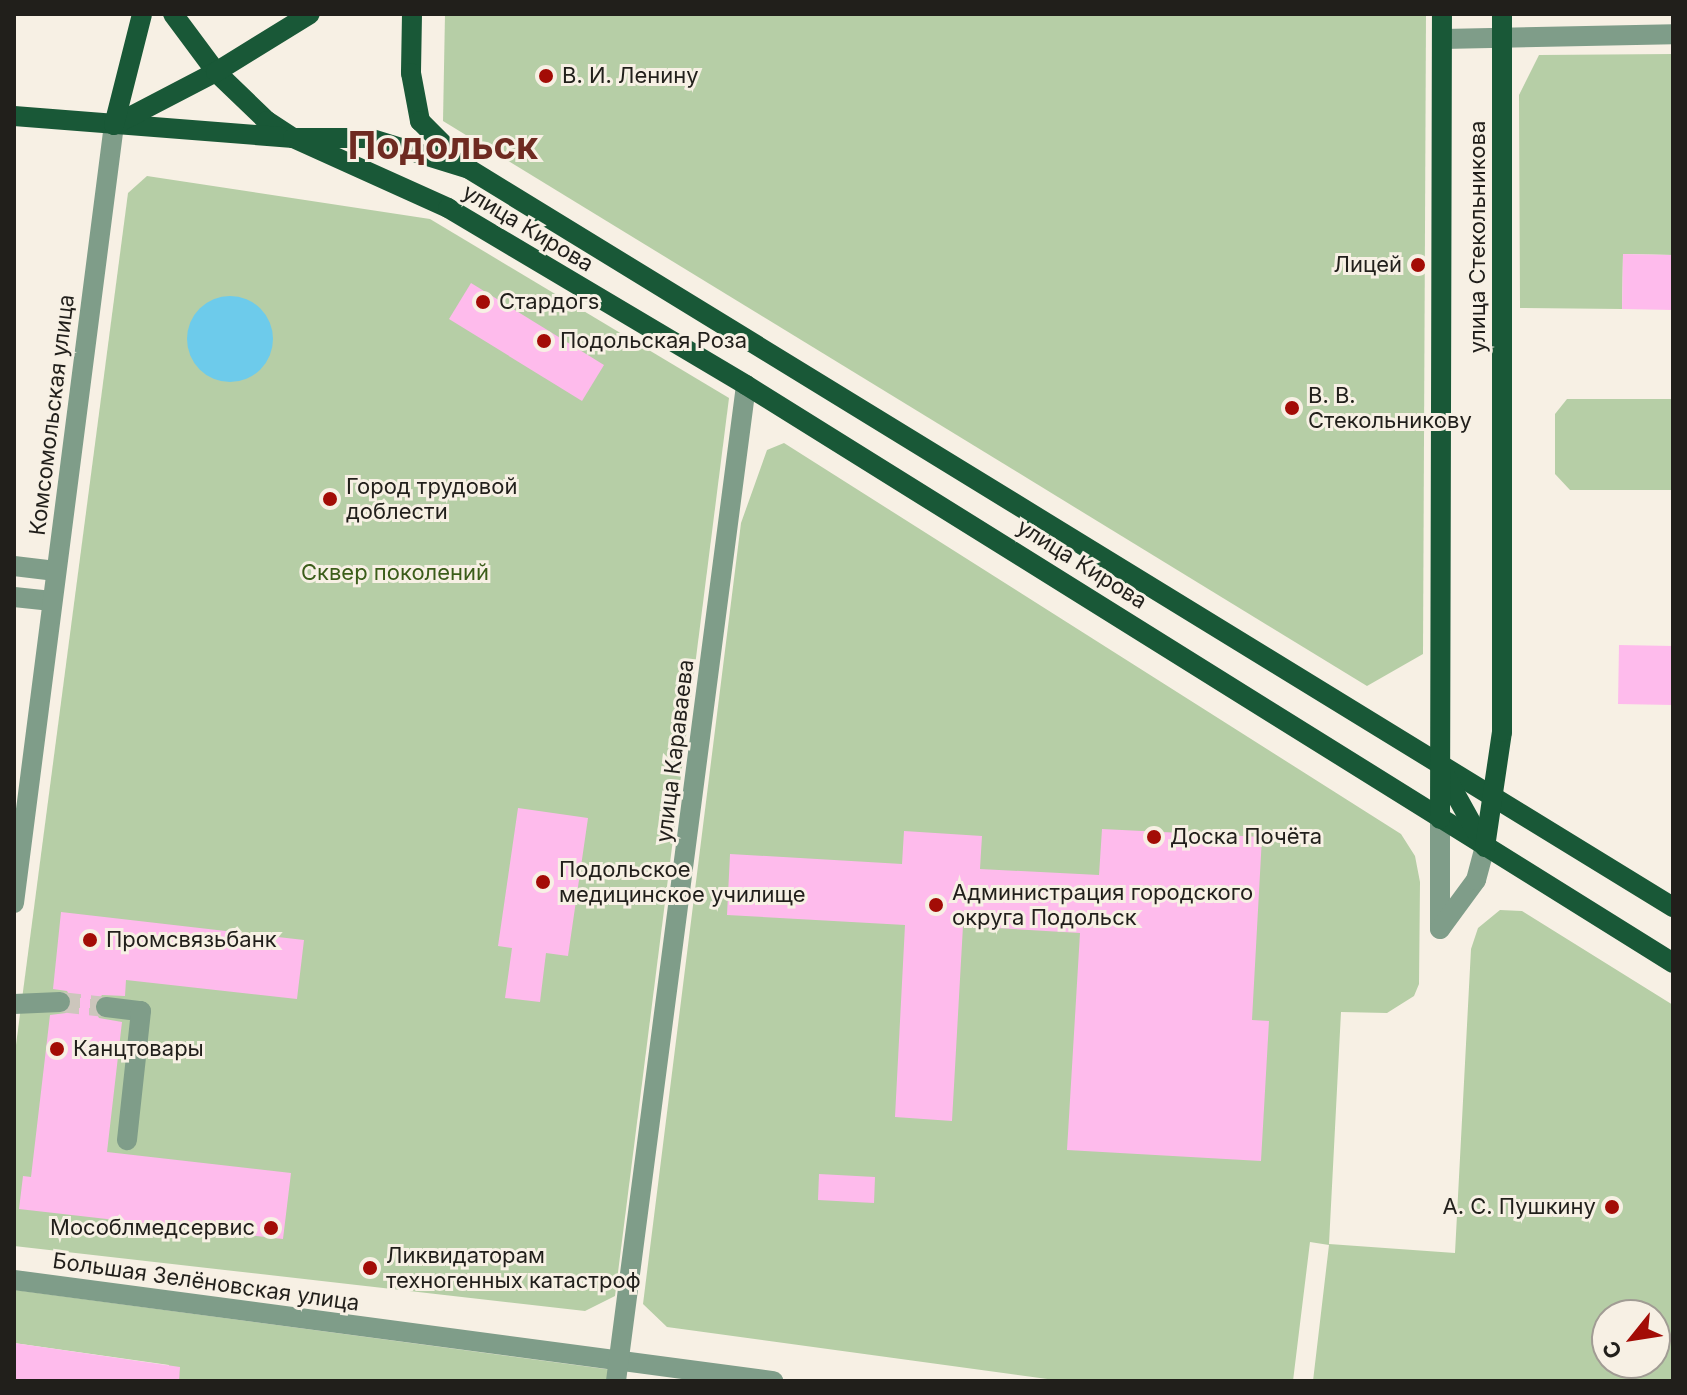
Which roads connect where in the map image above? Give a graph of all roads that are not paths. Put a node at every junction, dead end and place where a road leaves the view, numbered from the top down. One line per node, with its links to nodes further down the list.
1 (142, 14): 12 (main road)
2 (173, 14): 10 (main road)
3 (310, 14): 10 (main road)
4 (412, 14): 14 (main road)
5 (1442, 14): 9 (main road, улица Стекольникова)
6 (1502, 14): 8 (main road, улица Стекольникова)
7 (1673, 34): 8 (street)
8 (1503, 38): 9 (street); 21 (main road, улица Стекольникова)
9 (1443, 39): 20 (main road, улица Стекольникова)
10 (216, 72): 12 (main road); 13 (main road)
11 (14, 116): 12 (main road)
12 (114, 125): 13 (main road); 17 (street, Комсомольская улица)
13 (293, 138): 14 (main road, улица Кирова); 15 (main road, улица Кирова)
14 (469, 169): 20 (main road, улица Кирова)
15 (746, 385): 22 (main road, улица Кирова); 32 (street, улица Караваева)
16 (14, 566): 17 (street)
17 (56, 571): 19 (street, Комсомольская улица)
18 (14, 597): 19 (street)
19 (52, 601): 24 (street, Комсомольская улица)
20 (1438, 761): 21 (main road, улица Кирова); 22 (main road, улица Стекольникова); 23 (main road)
21 (1496, 797): 23 (main road, улица Стекольникова); 25 (main road, улица Кирова)
22 (1440, 819): 23 (main road, улица Кирова); 23 (street)
23 (1485, 847): 26 (main road, улица Кирова)
24 (14, 903)
25 (1673, 907)
26 (1673, 963)
27 (60, 1002): 28 (street)
28 (14, 1004)
29 (106, 1007): 30 (street)
30 (127, 1140)
31 (14, 1280): 32 (street, Большая Зелёновская улица)
32 (617, 1371): 33 (street, Большая Зелёновская улица)
33 (773, 1381)

